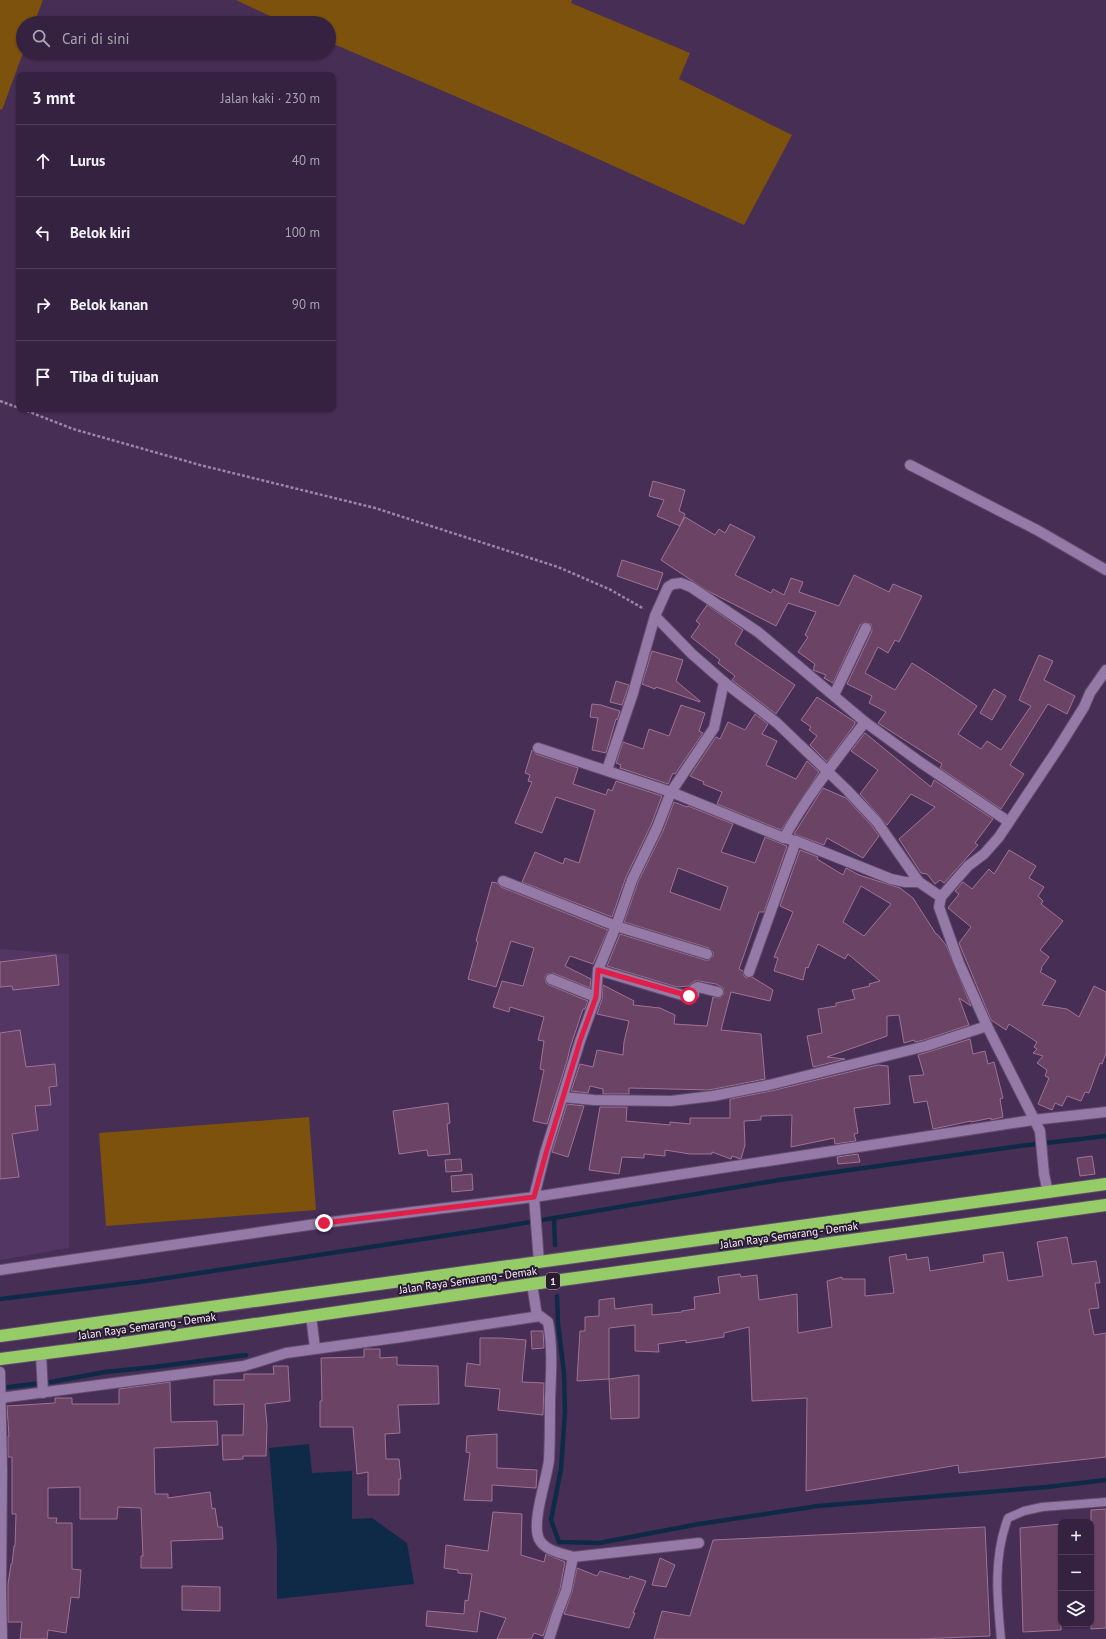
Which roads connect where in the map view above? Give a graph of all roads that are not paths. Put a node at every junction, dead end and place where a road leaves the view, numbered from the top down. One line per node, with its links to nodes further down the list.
1 (910, 465): 2 (street)
2 (1106, 570)
3 (655, 616): 6 (street); 7 (street); 10 (street)
4 (866, 628): 7 (street)
5 (1106, 670): 13 (street)
6 (724, 682): 11 (street); 12 (street)
7 (834, 695): 8 (street)
8 (865, 722): 11 (street); 13 (street)
9 (538, 748): 10 (street)
10 (607, 770): 12 (street)
11 (828, 771): 14 (street); 17 (street)
12 (671, 792): 14 (street); 19 (street)
13 (1009, 822): 18 (street)
14 (784, 838): 15 (street)
15 (796, 841): 17 (street); 22 (street)
16 (503, 881): 19 (street)
17 (920, 882): 18 (street)
18 (940, 897): 26 (street)
19 (616, 926): 20 (street); 21 (street)
20 (707, 954)
21 (598, 970): 24 (street); 25 (street)
22 (749, 972)
23 (551, 978): 25 (street)
24 (718, 992)
25 (596, 997): 27 (street)
26 (987, 1026): 27 (street); 29 (street)
27 (563, 1097): 32 (street)
28 (1106, 1112): 29 (street)
29 (1033, 1120): 31 (street); 32 (street)
30 (1106, 1184): 31 (highway, Jalan Raya Semarang - Demak / 1)
31 (1048, 1193): 34 (highway, Jalan Raya Semarang - Demak / 1)
32 (534, 1201): 34 (street); 35 (street)
33 (1106, 1205): 36 (highway, Jalan Raya Semarang - Demak / 1)
34 (539, 1262): 39 (highway, Jalan Raya Semarang - Demak / 1)
35 (0, 1270)
36 (532, 1284): 37 (street); 38 (highway, Jalan Raya Semarang - Demak / 1)
37 (536, 1315): 40 (street); 48 (street)
38 (311, 1316): 40 (street); 41 (highway, Jalan Raya Semarang - Demak / 1)
39 (0, 1336)
40 (314, 1341): 44 (street)
41 (42, 1354): 42 (highway, Jalan Raya Semarang - Demak / 1); 44 (street)
42 (0, 1359)
43 (0, 1376): 45 (street)
44 (42, 1390): 45 (street)
45 (1, 1397): 49 (street)
46 (1106, 1502): 51 (lane)
47 (699, 1543): 48 (street)
48 (573, 1557): 50 (street)
49 (2, 1639)
50 (549, 1639)
51 (1001, 1639)

